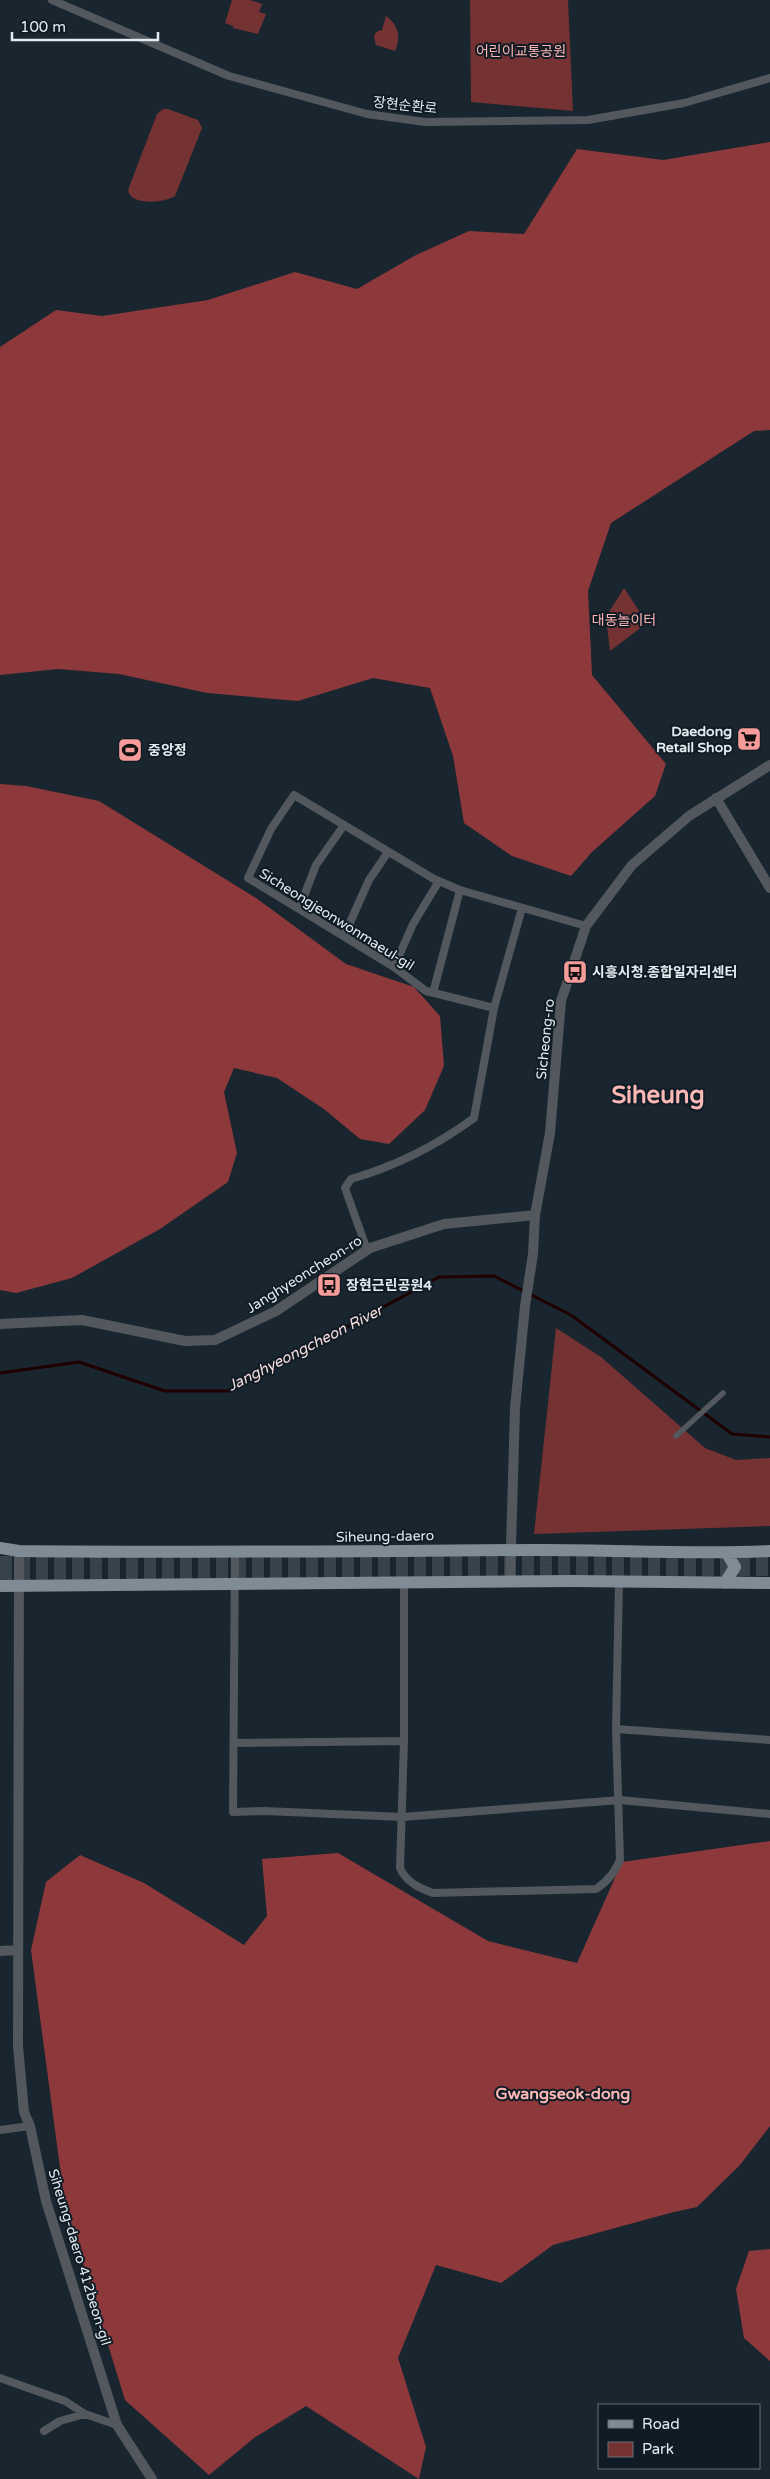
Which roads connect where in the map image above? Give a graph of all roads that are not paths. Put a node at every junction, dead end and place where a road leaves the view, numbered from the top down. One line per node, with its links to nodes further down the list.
1 (52, 0): 2 (street, 장현순환로)
2 (770, 78)
3 (770, 765): 4 (street, Sicheong-ro)
4 (716, 798): 8 (street); 12 (street, Sicheong-ro)
5 (344, 825): 6 (street, Sicheongjeonwonmaeul-gil); 11 (street); 11 (street, Sicheongjeonwonmaeul-gil)
6 (388, 852): 7 (street, Sicheongjeonwonmaeul-gil); 13 (street)
7 (439, 881): 9 (street, Sicheongjeonwonmaeul-gil); 14 (street)
8 (770, 888)
9 (460, 890): 10 (street, Sicheongjeonwonmaeul-gil); 15 (street)
10 (522, 908): 12 (street, Sicheongjeonwonmaeul-gil); 16 (street)
11 (299, 909): 13 (street, Sicheongjeonwonmaeul-gil)
12 (586, 926): 17 (street, Sicheong-ro)
13 (344, 936): 14 (street, Sicheongjeonwonmaeul-gil)
14 (394, 967): 15 (street, Sicheongjeonwonmaeul-gil)
15 (432, 993): 16 (street, Sicheongjeonwonmaeul-gil)
16 (494, 1008): 18 (street)
17 (535, 1215): 18 (street, Janghyeoncheon-ro); 23 (street, Sicheong-ro)
18 (367, 1250): 19 (street, Janghyeoncheon-ro)
19 (0, 1324)
20 (722, 1393): 21 (street)
21 (676, 1436)
22 (0, 1548): 24 (main road, Siheung-daero)
23 (510, 1550): 26 (main road, Siheung-daero); 27 (main road, Siheung-daero); 28 (street, Sicheong-ro)
24 (20, 1551): 26 (main road, Siheung-daero); 35 (street, Siheung-daero 412beon-gil)
25 (770, 1551): 27 (main road, Siheung-daero)
26 (235, 1553): 31 (street)
27 (727, 1553): 32 (main road)
28 (510, 1581): 29 (main road); 30 (main road)
29 (619, 1581): 32 (main road); 36 (street)
30 (404, 1582): 31 (main road); 38 (street)
31 (233, 1583): 35 (main road); 39 (street)
32 (725, 1583): 33 (main road)
33 (770, 1584)
34 (0, 1586): 35 (main road)
35 (21, 1586): 43 (street, Siheung-daero 412beon-gil)
36 (616, 1729): 37 (street); 40 (street)
37 (770, 1740)
38 (404, 1741): 39 (street); 42 (street)
39 (234, 1743): 42 (street)
40 (620, 1800): 41 (street); 42 (street); 42 (street)
41 (770, 1814)
42 (403, 1817)
43 (18, 1950): 44 (street); 45 (street, Siheung-daero 412beon-gil)
44 (0, 1951)
45 (30, 2126): 46 (street); 49 (street, Siheung-daero 412beon-gil)
46 (0, 2130)
47 (0, 2378): 48 (street)
48 (85, 2414): 49 (street); 50 (street)
49 (117, 2425): 51 (street, Siheung-daero 412beon-gil)
50 (44, 2432)
51 (152, 2479)

